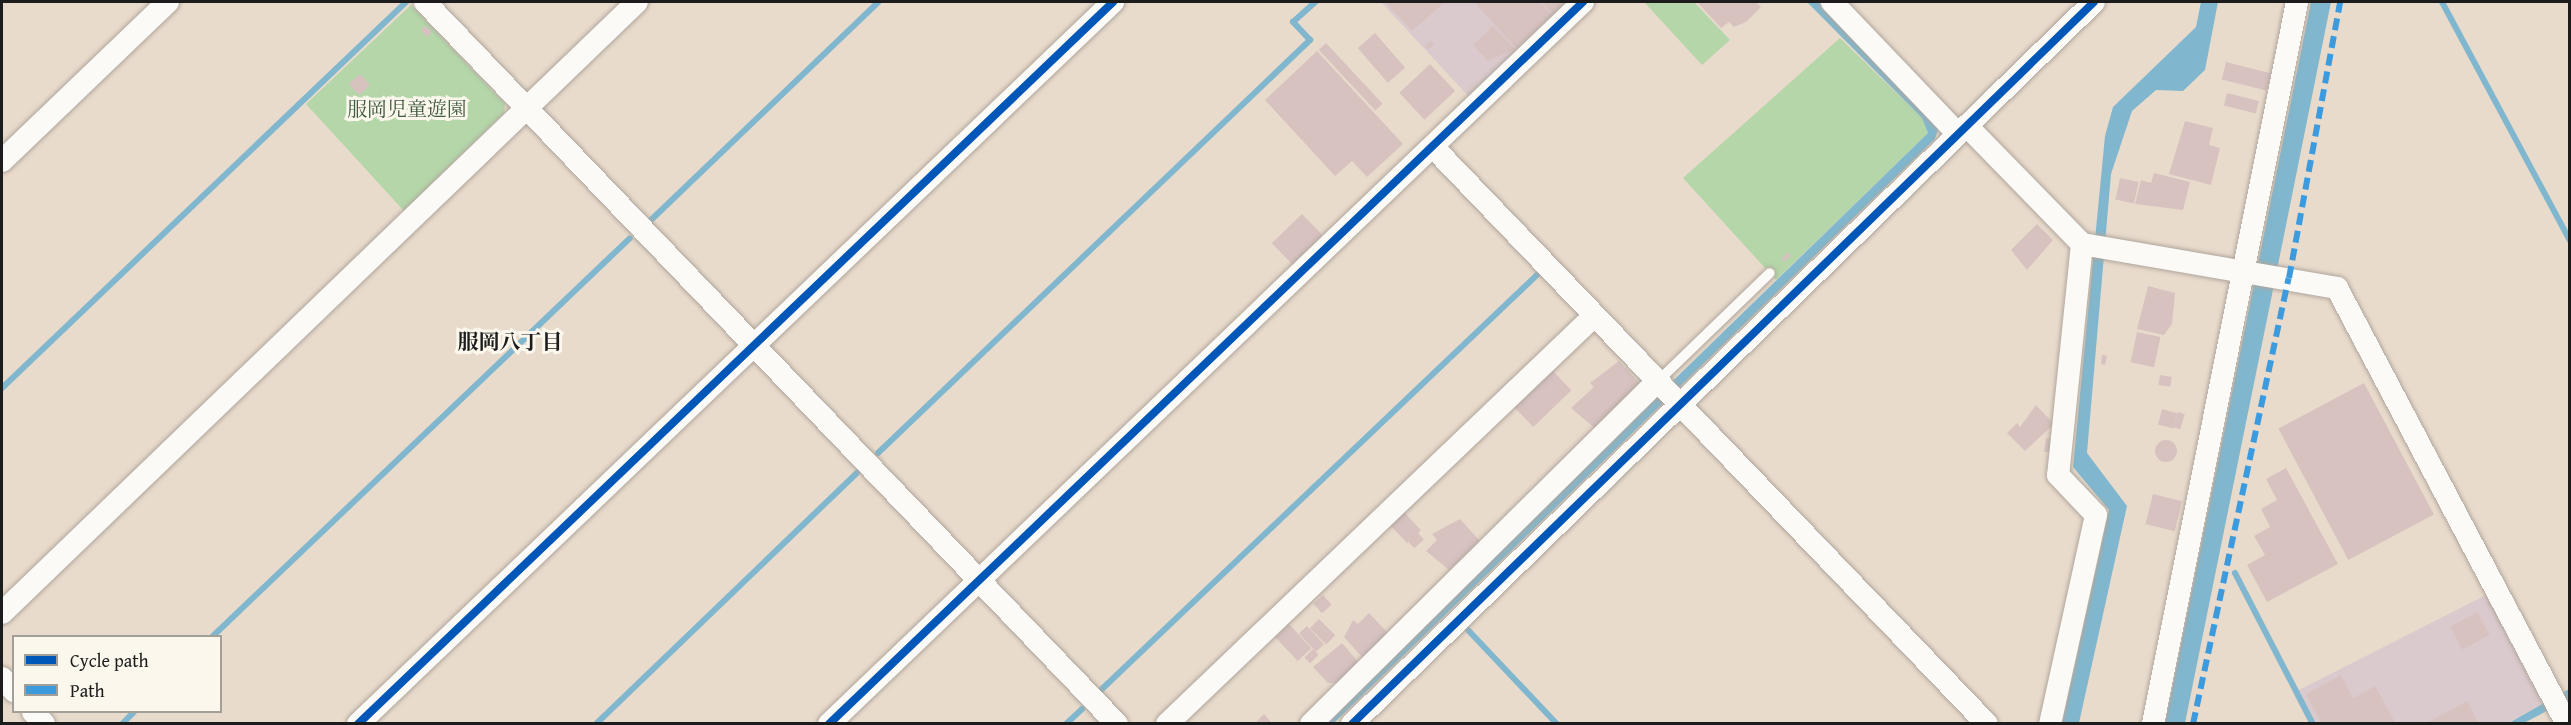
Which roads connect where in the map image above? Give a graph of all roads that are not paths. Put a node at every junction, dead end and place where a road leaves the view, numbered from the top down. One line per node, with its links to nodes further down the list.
1 (168, 2): 12 (street)
2 (425, 2): 9 (street)
3 (637, 2): 9 (street)
4 (1113, 2): 17 (street)
5 (1583, 2): 11 (street)
6 (1832, 2): 10 (street)
7 (2094, 2): 10 (street)
8 (2297, 2): 14 (street)
9 (525, 106): 17 (street); 21 (street)
10 (1962, 130): 13 (street); 19 (street)
11 (1434, 148): 16 (street); 20 (street)
12 (2, 160)
13 (2093, 245): 14 (street); 30 (street)
14 (2249, 270): 22 (street); 31 (street)
15 (1770, 273): 18 (lane)
16 (1593, 316): 18 (street); 26 (street)
17 (754, 345): 20 (street); 23 (street)
18 (1656, 383): 19 (street); 27 (street)
19 (1678, 406): 28 (street); 29 (street)
20 (980, 580): 24 (street); 25 (street)
21 (2, 613)
22 (2560, 713)
23 (358, 723)
24 (830, 723)
25 (1117, 723)
26 (1167, 723)
27 (1311, 723)
28 (1352, 723)
29 (1987, 723)
30 (2050, 723)
31 (2154, 723)

